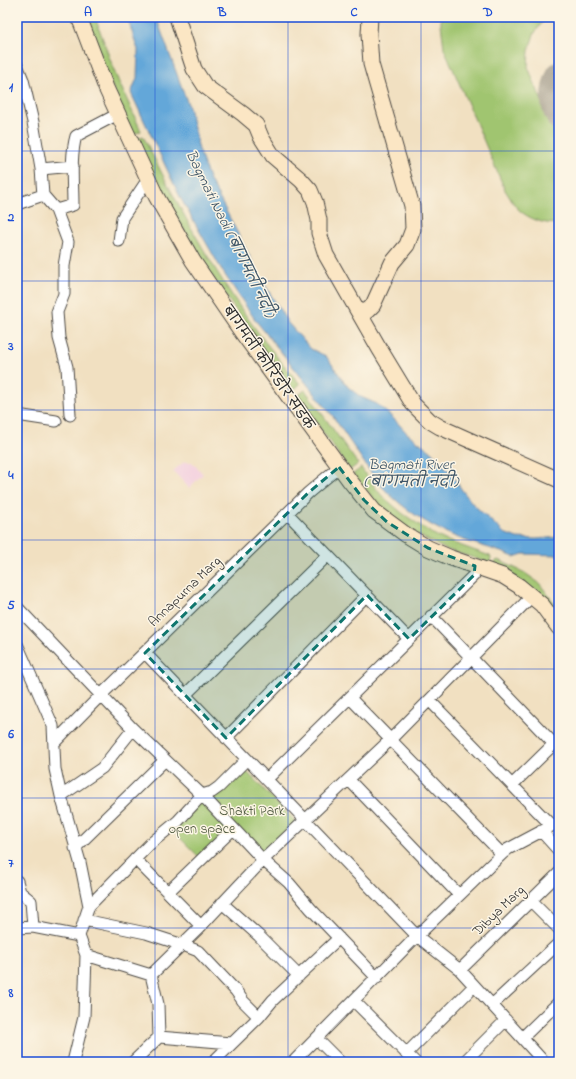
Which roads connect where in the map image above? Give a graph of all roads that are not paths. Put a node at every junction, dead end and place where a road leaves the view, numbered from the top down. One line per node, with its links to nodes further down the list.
1 (79, 17): 5 (main road, बागमती कोरिडोर सडक)
2 (177, 17): 13 (main road)
3 (370, 17): 13 (main road)
4 (17, 65): 7 (street)
5 (118, 114): 6 (street); 8 (main road, बागमती कोरिडोर सडक)
6 (73, 166): 7 (street); 11 (street)
7 (41, 170): 9 (street)
8 (148, 179): 12 (street); 17 (main road, बागमती कोरिडोर सडक)
9 (43, 195): 10 (street); 11 (street)
10 (17, 204)
11 (56, 210): 15 (street)
12 (119, 241)
13 (358, 311): 18 (main road)
14 (17, 414): 16 (street)
15 (70, 415)
16 (56, 421)
17 (340, 467): 19 (street, Annapurna Marg); 21 (main road, बागमती कोरिडोर सडक)
18 (559, 480)
19 (288, 513): 20 (street); 29 (street, Annapurna Marg)
20 (328, 555): 22 (street); 32 (street)
21 (475, 566): 23 (main road, बागमती कोरिडोर सडक); 25 (street)
22 (367, 596): 27 (street); 36 (street)
23 (532, 596): 26 (main road, बागमती कोरिडोर सडक); 30 (street)
24 (19, 614): 31 (street)
25 (431, 616): 27 (street); 30 (street)
26 (559, 628)
27 (409, 639): 33 (street)
28 (17, 644): 39 (street)
29 (145, 653): 31 (street, Annapurna Marg); 32 (street)
30 (472, 658): 34 (street); 38 (street)
31 (101, 695): 35 (street); 39 (street, Annapurna Marg)
32 (186, 695): 36 (street)
33 (350, 698): 37 (street); 42 (street)
34 (430, 700): 37 (street); 44 (street)
35 (133, 728): 41 (street); 46 (street)
36 (226, 738): 40 (street)
37 (390, 740): 43 (street); 53 (street)
38 (556, 741): 44 (street)
39 (55, 742): 46 (street)
40 (247, 759): 42 (street); 45 (street)
41 (165, 760): 45 (street); 51 (street)
42 (267, 779): 47 (street)
43 (349, 780): 47 (street); 59 (street)
44 (512, 785): 48 (street)
45 (202, 795): 49 (street); 54 (street)
46 (61, 796): 51 (street)
47 (306, 820): 55 (street); 69 (street)
48 (555, 824): 50 (street)
49 (233, 829): 55 (street); 58 (street)
50 (541, 831): 52 (street); 53 (street)
51 (76, 848): 62 (street)
52 (559, 851)
53 (502, 854): 59 (street)
54 (135, 859): 58 (street); 62 (street)
55 (264, 860): 61 (street); 70 (street)
56 (559, 873): 60 (street, Dibya Marg)
57 (17, 881): 65 (street)
58 (168, 892): 64 (street)
59 (459, 895): 69 (street)
60 (531, 901): 67 (street); 74 (street, Dibya Marg)
61 (222, 903): 64 (street); 76 (street)
62 (89, 906): 63 (street)
63 (84, 920): 68 (street); 72 (street)
64 (201, 926): 72 (street)
65 (32, 927): 66 (street); 68 (street)
66 (17, 928)
67 (559, 929)
68 (79, 936): 73 (street)
69 (417, 936): 74 (street); 77 (street)
70 (339, 938): 76 (street); 77 (street)
71 (559, 943): 81 (street)
72 (183, 945): 75 (street); 82 (street)
73 (86, 955): 75 (street); 90 (street)
74 (460, 970): 78 (street)
75 (151, 975): 84 (street)
76 (300, 976): 82 (street)
77 (377, 978): 79 (street)
78 (474, 986): 81 (street); 88 (street)
79 (354, 1001): 86 (street); 88 (street)
80 (559, 1002): 85 (street)
81 (492, 1005): 83 (street)
82 (259, 1017): 87 (street)
83 (506, 1020): 85 (street); 89 (street)
84 (159, 1037): 87 (street); 91 (street)
85 (522, 1038): 96 (street)
86 (317, 1039): 93 (street); 94 (street)
87 (231, 1043): 92 (street)
88 (406, 1054): 95 (street)
89 (471, 1060)
90 (73, 1062)
91 (133, 1062)
92 (213, 1062)
93 (293, 1062)
94 (340, 1062)
95 (415, 1062)
96 (544, 1062)

